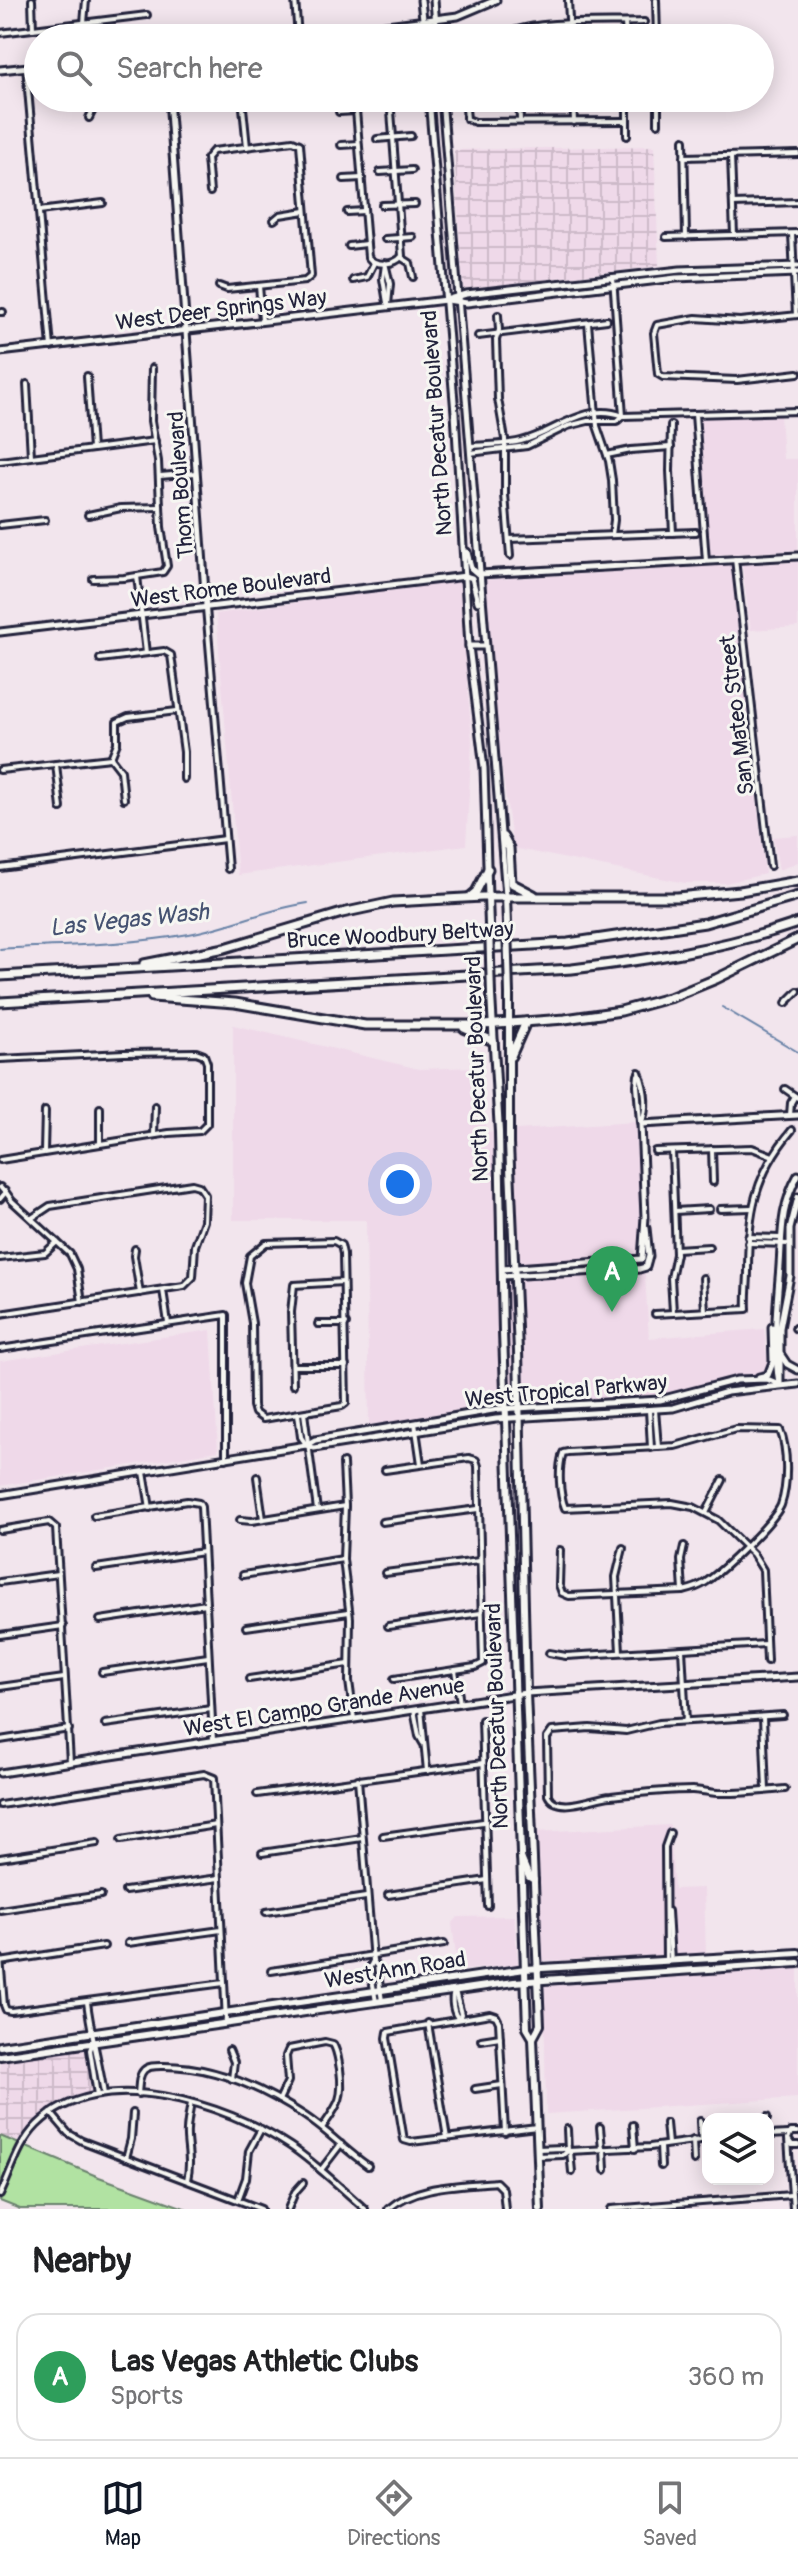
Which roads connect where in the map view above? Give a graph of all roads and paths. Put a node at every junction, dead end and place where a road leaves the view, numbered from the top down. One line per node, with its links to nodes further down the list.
1 (32, 0): 15 (street)
2 (86, 0): 13 (street)
3 (295, 0): 17 (street)
4 (421, 0): 11 (main road)
5 (434, 0): 10 (main road)
6 (496, 0): 10 (main road)
7 (568, 0): 21 (street)
8 (656, 0): 23 (street)
9 (147, 15): 13 (street)
10 (435, 19): 11 (main road); 20 (main road)
11 (423, 20): 18 (main road); 19 (main road)
12 (644, 22): 14 (street)
13 (84, 23): 16 (street)
14 (625, 23): 22 (street)
15 (33, 24)
16 (76, 24)
17 (297, 24)
18 (392, 24)
19 (423, 24)
20 (436, 24)
21 (569, 24)
22 (597, 24)
23 (657, 24)
24 (24, 30): 25 (street)
25 (0, 33)
26 (24, 67): 27 (main road)
27 (0, 70)
28 (30, 112): 69 (street)
29 (92, 112): 41 (street)
30 (170, 112): 101 (main road, Thom Boulevard)
31 (243, 112): 53 (street)
32 (356, 112): 51 (street)
33 (391, 112): 48 (street)
34 (430, 112): 93 (main road, North Decatur Boulevard)
35 (443, 112): 92 (main road, North Decatur Boulevard)
36 (468, 112): 42 (street)
37 (520, 112): 42 (street)
38 (574, 112): 44 (street)
39 (626, 112): 43 (street)
40 (658, 112): 45 (street)
41 (89, 118)
42 (520, 120): 44 (street)
43 (625, 121): 44 (street); 47 (street)
44 (574, 122)
45 (658, 124)
46 (411, 136): 48 (street)
47 (627, 136)
48 (394, 137): 49 (street); 58 (street)
49 (377, 139)
50 (684, 140): 56 (street)
51 (359, 144): 52 (street); 60 (street)
52 (341, 145)
53 (247, 147): 62 (street); 70 (street)
54 (798, 154): 55 (street)
55 (731, 156): 56 (street); 67 (street)
56 (684, 157): 78 (street)
57 (412, 170): 58 (street)
58 (396, 171): 59 (street); 65 (street)
59 (380, 172)
60 (362, 178): 61 (street); 71 (street)
61 (344, 179)
62 (210, 192)
63 (798, 202): 67 (street)
64 (103, 203): 69 (street)
65 (399, 204): 66 (street); 68 (street); 79 (street)
66 (415, 204)
67 (733, 204): 75 (street)
68 (382, 205)
69 (39, 211): 104 (street)
70 (306, 211): 73 (street); 91 (street)
71 (364, 211): 72 (street); 81 (street)
72 (347, 212)
73 (274, 220)
74 (795, 234): 75 (street); 86 (street)
75 (734, 235): 78 (street)
76 (413, 237): 79 (street)
77 (666, 237): 78 (street)
78 (686, 237)
79 (401, 238): 80 (street); 83 (street)
80 (385, 239)
81 (367, 244): 82 (street); 84 (street)
82 (349, 246)
83 (402, 258): 85 (street); 87 (street)
84 (374, 263): 85 (street); 88 (street)
85 (385, 263): 95 (street)
86 (795, 270): 89 (main road, West Deer Springs Way); 97 (street)
87 (413, 277)
88 (353, 280)
89 (613, 281): 92 (main road, West Deer Springs Way); 94 (main road, West Deer Springs Way); 113 (street)
90 (219, 286): 91 (street)
91 (259, 286): 98 (street)
92 (458, 295): 93 (main road, West Deer Springs Way); 94 (main road, North Decatur Boulevard)
93 (446, 300): 94 (main road, West Deer Springs Way); 95 (main road, West Deer Springs Way); 134 (main road, North Decatur Boulevard)
94 (458, 303): 120 (main road, North Decatur Boulevard)
95 (388, 305): 98 (main road, West Deer Springs Way)
96 (498, 315): 102 (street)
97 (797, 315): 107 (street)
98 (262, 320): 101 (main road, West Deer Springs Way)
99 (607, 320): 100 (street)
100 (588, 323): 102 (street); 111 (street)
101 (185, 332): 104 (main road, West Deer Springs Way); 124 (main road, Thom Boulevard)
102 (499, 334): 103 (street); 117 (street)
103 (478, 336)
104 (51, 347): 105 (main road, West Deer Springs Way)
105 (0, 352)
106 (152, 368): 116 (street)
107 (798, 373)
108 (87, 376): 119 (street)
109 (27, 384): 122 (street)
110 (798, 411): 112 (street)
111 (596, 414): 113 (street); 114 (street); 117 (street)
112 (695, 414): 113 (street); 138 (street)
113 (623, 416): 114 (street)
114 (597, 421): 117 (street); 121 (street)
115 (671, 425): 118 (street)
116 (155, 441): 119 (street); 125 (street)
117 (505, 447): 120 (street); 133 (street)
118 (671, 447): 121 (street); 131 (street)
119 (92, 449): 122 (street)
120 (470, 449): 139 (main road, North Decatur Boulevard)
121 (607, 455): 132 (street)
122 (31, 456): 123 (street)
123 (0, 461)
124 (196, 473): 125 (street); 143 (main road, Thom Boulevard)
125 (160, 476): 126 (street)
126 (160, 507): 127 (street); 140 (street)
127 (88, 515)
128 (45, 520): 129 (street)
129 (0, 525)
130 (696, 532): 131 (street)
131 (673, 533): 132 (street)
132 (612, 535): 133 (street)
133 (509, 539): 135 (street)
134 (464, 543): 139 (main road); 141 (main road, North Decatur Boulevard)
135 (510, 556)
136 (798, 556): 137 (main road)
137 (735, 559): 138 (main road); 160 (street, San Mateo Street)
138 (706, 561): 139 (main road)
139 (479, 574): 145 (main road, North Decatur Boulevard)
140 (137, 576): 142 (street); 144 (street)
141 (466, 576): 143 (main road, West Rome Boulevard); 145 (main road); 147 (main road, North Decatur Boulevard)
142 (93, 579)
143 (206, 606): 144 (main road, West Rome Boulevard); 159 (street, Thom Boulevard)
144 (142, 615): 146 (main road, West Rome Boulevard); 149 (street)
145 (482, 615): 148 (main road, North Decatur Boulevard)
146 (0, 632)
147 (469, 646): 148 (main road); 163 (main road, North Decatur Boulevard)
148 (485, 646): 158 (main road, North Decatur Boulevard)
149 (146, 653): 150 (street); 151 (street)
150 (100, 659)
151 (177, 711): 152 (street); 155 (street)
152 (111, 758): 153 (street); 156 (street)
153 (56, 764): 154 (street); 157 (street)
154 (0, 770)
155 (184, 779)
156 (124, 799)
157 (61, 808)
158 (503, 837): 165 (main road, North Decatur Boulevard); 169 (highway)
159 (225, 839): 161 (street); 162 (street, Thom Boulevard)
160 (770, 866)
161 (0, 868)
162 (228, 869)
163 (488, 869): 167 (highway); 168 (main road, North Decatur Boulevard)
164 (798, 881): 169 (highway)
165 (506, 896): 168 (highway); 169 (highway); 179 (main road, North Decatur Boulevard, bridge)
166 (798, 896): 172 (highway, Bruce Woodbury Beltway)
167 (469, 897): 168 (highway); 172 (highway)
168 (488, 897): 180 (main road, North Decatur Boulevard, bridge)
169 (540, 897)
170 (798, 923): 175 (highway, Bruce Woodbury Beltway)
171 (798, 939): 178 (highway)
172 (102, 970): 173 (highway, Bruce Woodbury Beltway)
173 (0, 976)
174 (798, 991): 177 (street)
175 (117, 995): 176 (highway, Bruce Woodbury Beltway); 181 (highway)
176 (0, 1002)
177 (786, 1003)
178 (526, 1022): 179 (highway); 183 (highway)
179 (510, 1023): 180 (highway); 183 (main road, North Decatur Boulevard)
180 (492, 1025): 181 (highway); 182 (main road, North Decatur Boulevard)
181 (458, 1026): 182 (highway)
182 (493, 1041): 225 (main road, North Decatur Boulevard)
183 (511, 1056): 226 (main road, North Decatur Boulevard)
184 (0, 1059): 194 (street)
185 (785, 1089): 186 (street)
186 (796, 1097): 190 (street)
187 (155, 1106): 194 (street)
188 (100, 1108): 195 (street)
189 (45, 1111): 199 (street)
190 (790, 1115): 191 (main road); 192 (main road)
191 (798, 1115)
192 (641, 1124): 192 (street); 212 (main road)
193 (792, 1130): 200 (street)
194 (154, 1135): 195 (street)
195 (100, 1143): 199 (street)
196 (712, 1149): 198 (street); 200 (street); 203 (street)
197 (655, 1151): 198 (street)
198 (672, 1151): 211 (street)
199 (44, 1152): 201 (street)
200 (773, 1156): 208 (street)
201 (0, 1160)
202 (798, 1175): 215 (main road)
203 (713, 1182)
204 (1, 1188): 206 (street); 207 (street)
205 (798, 1197): 216 (main road)
206 (0, 1199): 207 (street)
207 (12, 1201): 213 (street)
208 (752, 1208): 210 (street); 214 (street)
209 (709, 1209): 211 (street)
210 (720, 1209)
211 (675, 1211): 220 (street)
212 (645, 1217): 222 (main road); 224 (main road)
213 (32, 1218): 217 (street); 229 (street)
214 (748, 1240): 215 (street); 233 (street)
215 (779, 1241): 216 (street); 232 (main road)
216 (790, 1241): 241 (main road)
217 (57, 1242): 221 (street); 231 (street)
218 (709, 1247): 220 (street)
219 (135, 1249): 230 (street)
220 (676, 1249): 234 (street)
221 (0, 1258)
222 (604, 1263): 223 (main road); 224 (main road)
223 (570, 1268): 224 (main road); 226 (main road)
224 (639, 1269)
225 (502, 1272): 226 (main road); 251 (main road, North Decatur Boulevard)
226 (515, 1272): 250 (main road, North Decatur Boulevard)
227 (703, 1278): 233 (street)
228 (343, 1282): 239 (street); 242 (street); 253 (street)
229 (163, 1290): 230 (street); 237 (street)
230 (140, 1293): 231 (street)
231 (82, 1302): 235 (street)
232 (776, 1302): 245 (main road); 246 (main road)
233 (705, 1311): 234 (street)
234 (673, 1312): 236 (street)
235 (0, 1314)
236 (655, 1314)
237 (168, 1323): 240 (street); 265 (street)
238 (318, 1324): 239 (street)
239 (346, 1324): 243 (street)
240 (0, 1349)
241 (781, 1354): 244 (main road); 246 (main road)
242 (293, 1366): 243 (street); 248 (street)
243 (346, 1366): 253 (street)
244 (798, 1370)
245 (737, 1380): 246 (main road, West Tropical Parkway); 249 (main road, West Tropical Parkway)
246 (779, 1384): 247 (main road, West Tropical Parkway); 252 (main road, West Tropical Parkway)
247 (798, 1384)
248 (293, 1385)
249 (651, 1401): 250 (main road, West Tropical Parkway); 252 (street)
250 (519, 1408): 251 (main road, West Tropical Parkway); 254 (main road, North Decatur Boulevard)
251 (505, 1409): 255 (main road, North Decatur Boulevard); 256 (main road, West Tropical Parkway)
252 (652, 1410): 254 (main road, West Tropical Parkway); 259 (street); 260 (street)
253 (301, 1413): 262 (street)
254 (519, 1418): 255 (main road, West Tropical Parkway); 320 (main road, North Decatur Boulevard)
255 (506, 1419): 258 (main road, West Tropical Parkway); 321 (main road, North Decatur Boulevard)
256 (415, 1423): 257 (main road, West Tropical Parkway); 258 (street)
257 (378, 1430): 261 (main road); 262 (main road, West Tropical Parkway)
258 (416, 1432): 261 (main road, West Tropical Parkway); 267 (street)
259 (650, 1432): 260 (street); 264 (street)
260 (657, 1432): 263 (street)
261 (356, 1441): 262 (main road, West Tropical Parkway)
262 (306, 1445): 265 (main road, West Tropical Parkway); 276 (street)
263 (658, 1447): 264 (street); 284 (street)
264 (651, 1448): 277 (street)
265 (226, 1459): 269 (main road, West Tropical Parkway)
266 (343, 1463): 273 (street)
267 (421, 1465): 268 (street); 275 (street)
268 (385, 1470)
269 (144, 1472): 272 (main road, West Tropical Parkway); 274 (street)
270 (257, 1477): 279 (street)
271 (723, 1480): 277 (street)
272 (0, 1495)
273 (345, 1506): 276 (street); 288 (street)
274 (150, 1508): 278 (street); 287 (street)
275 (478, 1509): 281 (street); 289 (street)
276 (317, 1510): 279 (street)
277 (706, 1513): 284 (street)
278 (94, 1516)
279 (263, 1519): 280 (street)
280 (240, 1520)
281 (382, 1522)
282 (0, 1530): 292 (street)
283 (684, 1546): 295 (street)
284 (744, 1546): 295 (street); 305 (street)
285 (623, 1548): 296 (street)
286 (560, 1550): 296 (street)
287 (203, 1552): 290 (street); 297 (street)
288 (343, 1559): 293 (street); 298 (street)
289 (479, 1561): 291 (street); 299 (street)
290 (96, 1568)
291 (385, 1573)
292 (58, 1574): 294 (street); 301 (street)
293 (243, 1575)
294 (0, 1582)
295 (683, 1591): 296 (street)
296 (617, 1595): 308 (street)
297 (206, 1604): 300 (street); 309 (street)
298 (349, 1612): 303 (street); 311 (street)
299 (481, 1613): 302 (street); 312 (street)
300 (100, 1620)
301 (63, 1626): 304 (street); 315 (street)
302 (388, 1626)
303 (246, 1627)
304 (0, 1635)
305 (767, 1644): 306 (street); 310 (street)
306 (682, 1649): 308 (street); 318 (street)
307 (549, 1653): 308 (street)
308 (620, 1653)
309 (208, 1657): 313 (street); 323 (street)
310 (767, 1661)
311 (349, 1664): 316 (street); 327 (street)
312 (455, 1670): 317 (street); 322 (street)
313 (102, 1672)
314 (798, 1677): 318 (main road, West El Campo Grande Avenue)
315 (64, 1678): 319 (street); 331 (street)
316 (249, 1679)
317 (394, 1679)
318 (684, 1684): 320 (main road, West El Campo Grande Avenue); 329 (street)
319 (0, 1687)
320 (526, 1693): 321 (main road, West El Campo Grande Avenue); 348 (main road, North Decatur Boulevard)
321 (515, 1695): 322 (main road, West El Campo Grande Avenue); 347 (main road, North Decatur Boulevard)
322 (460, 1703): 324 (main road, West El Campo Grande Avenue)
323 (211, 1709): 330 (street); 333 (street)
324 (418, 1710): 327 (main road, West El Campo Grande Avenue); 336 (street)
325 (783, 1715): 326 (street)
326 (763, 1717): 329 (street); 340 (street)
327 (354, 1719): 333 (main road, West El Campo Grande Avenue)
328 (482, 1720): 335 (street)
329 (686, 1721): 340 (street)
330 (105, 1724)
331 (69, 1729): 332 (street); 334 (street)
332 (0, 1740)
333 (213, 1740): 334 (main road, West El Campo Grande Avenue)
334 (70, 1762): 337 (main road, West El Campo Grande Avenue)
335 (483, 1763): 336 (street); 343 (street)
336 (427, 1771): 338 (street)
337 (0, 1773)
338 (358, 1779): 341 (street); 349 (street)
339 (785, 1789): 340 (street)
340 (766, 1791)
341 (257, 1794)
342 (0, 1805): 344 (street)
343 (483, 1822): 346 (street); 356 (street)
344 (216, 1825): 350 (street); 355 (street)
345 (670, 1833): 373 (street)
346 (383, 1836)
347 (519, 1836): 348 (main road); 353 (main road, North Decatur Boulevard)
348 (532, 1836): 357 (main road, North Decatur Boulevard)
349 (362, 1838): 352 (street); 361 (street)
350 (121, 1840)
351 (97, 1843): 354 (street)
352 (262, 1853)
353 (520, 1855): 357 (main road); 376 (main road, North Decatur Boulevard)
354 (0, 1858)
355 (219, 1878): 358 (street); 365 (street)
356 (487, 1880): 360 (street); 362 (street)
357 (534, 1880): 375 (main road, North Decatur Boulevard)
358 (125, 1891)
359 (101, 1895): 363 (street)
360 (388, 1895)
361 (366, 1897): 364 (street); 370 (street)
362 (488, 1906)
363 (0, 1910)
364 (266, 1912)
365 (221, 1930): 366 (street); 382 (street)
366 (128, 1943)
367 (444, 1944): 370 (street)
368 (104, 1946): 372 (street)
369 (798, 1953): 371 (main road, West Ann Road)
370 (373, 1958): 377 (street); 384 (street)
371 (699, 1959): 373 (main road, West Ann Road); 378 (main road)
372 (0, 1960): 385 (street)
373 (668, 1961): 375 (main road, West Ann Road); 379 (main road)
374 (798, 1963): 378 (main road, West Ann Road)
375 (537, 1968): 376 (main road, West Ann Road); 380 (main road, North Decatur Boulevard)
376 (525, 1969): 381 (main road, North Decatur Boulevard); 384 (main road, West Ann Road)
377 (271, 1971)
378 (670, 1971): 379 (main road, West Ann Road)
379 (634, 1974): 380 (main road, West Ann Road)
380 (538, 1980): 381 (main road, West Ann Road); 393 (main road, North Decatur Boulevard)
381 (526, 1981): 383 (main road, West Ann Road); 393 (main road, North Decatur Boulevard)
382 (224, 1983): 385 (street); 387 (street)
383 (455, 1991): 386 (main road, West Ann Road); 388 (street)
384 (377, 1992): 386 (street); 387 (main road, West Ann Road)
385 (87, 2002): 391 (street)
386 (379, 2002): 390 (main road, West Ann Road)
387 (225, 2013): 390 (street); 391 (main road, West Ann Road)
388 (459, 2019): 389 (street); 392 (street)
389 (428, 2023): 421 (street); 421 (street)
390 (226, 2024): 395 (main road, West Ann Road)
391 (91, 2033): 395 (street); 396 (main road, West Ann Road)
392 (500, 2037): 394 (street); 400 (street)
393 (533, 2038): 412 (main road, North Decatur Boulevard)
394 (481, 2040)
395 (93, 2042): 398 (main road, West Ann Road); 402 (street); 404 (street)
396 (0, 2046)
397 (229, 2050): 399 (street)
398 (0, 2056)
399 (232, 2079): 403 (street); 405 (street)
400 (502, 2085): 401 (street); 417 (street)
401 (475, 2089)
402 (104, 2094): 403 (street); 404 (street)
403 (138, 2094): 406 (street)
404 (97, 2095): 407 (street)
405 (279, 2100): 414 (street); 414 (street)
406 (192, 2102): 415 (street); 439 (street)
407 (51, 2113): 432 (street); 441 (street)
408 (133, 2113): 432 (street)
409 (700, 2121): 423 (street)
410 (666, 2123): 425 (street)
411 (633, 2125): 429 (street)
412 (537, 2127): 417 (street); 431 (main road, North Decatur Boulevard)
413 (600, 2127): 428 (street)
414 (322, 2128): 424 (street)
415 (261, 2129): 436 (street); 443 (street)
416 (567, 2129): 430 (street)
417 (505, 2132): 421 (street)
418 (798, 2132): 420 (street)
419 (774, 2135): 420 (street)
420 (788, 2136): 426 (street); 442 (street)
421 (447, 2138)
422 (693, 2140): 423 (street); 425 (street); 433 (street)
423 (701, 2140)
424 (341, 2144): 434 (street); 436 (street)
425 (668, 2144): 427 (street)
426 (798, 2145)
427 (660, 2146): 429 (street); 435 (street)
428 (603, 2149): 429 (street); 430 (street); 437 (street)
429 (635, 2149)
430 (569, 2151): 431 (street); 438 (street)
431 (538, 2152): 449 (main road, North Decatur Boulevard)
432 (126, 2158): 439 (street)
433 (694, 2161)
434 (368, 2166)
435 (661, 2166)
436 (321, 2170): 446 (street)
437 (605, 2170)
438 (572, 2172)
439 (187, 2180): 443 (street)
440 (303, 2183): 445 (street)
441 (0, 2195)
442 (791, 2195): 450 (street); 451 (street)
443 (238, 2200): 444 (street)
444 (261, 2209)
445 (288, 2209)
446 (365, 2209)
447 (388, 2209): 448 (street)
448 (505, 2209)
449 (540, 2209)
450 (611, 2209)
451 (793, 2209)

